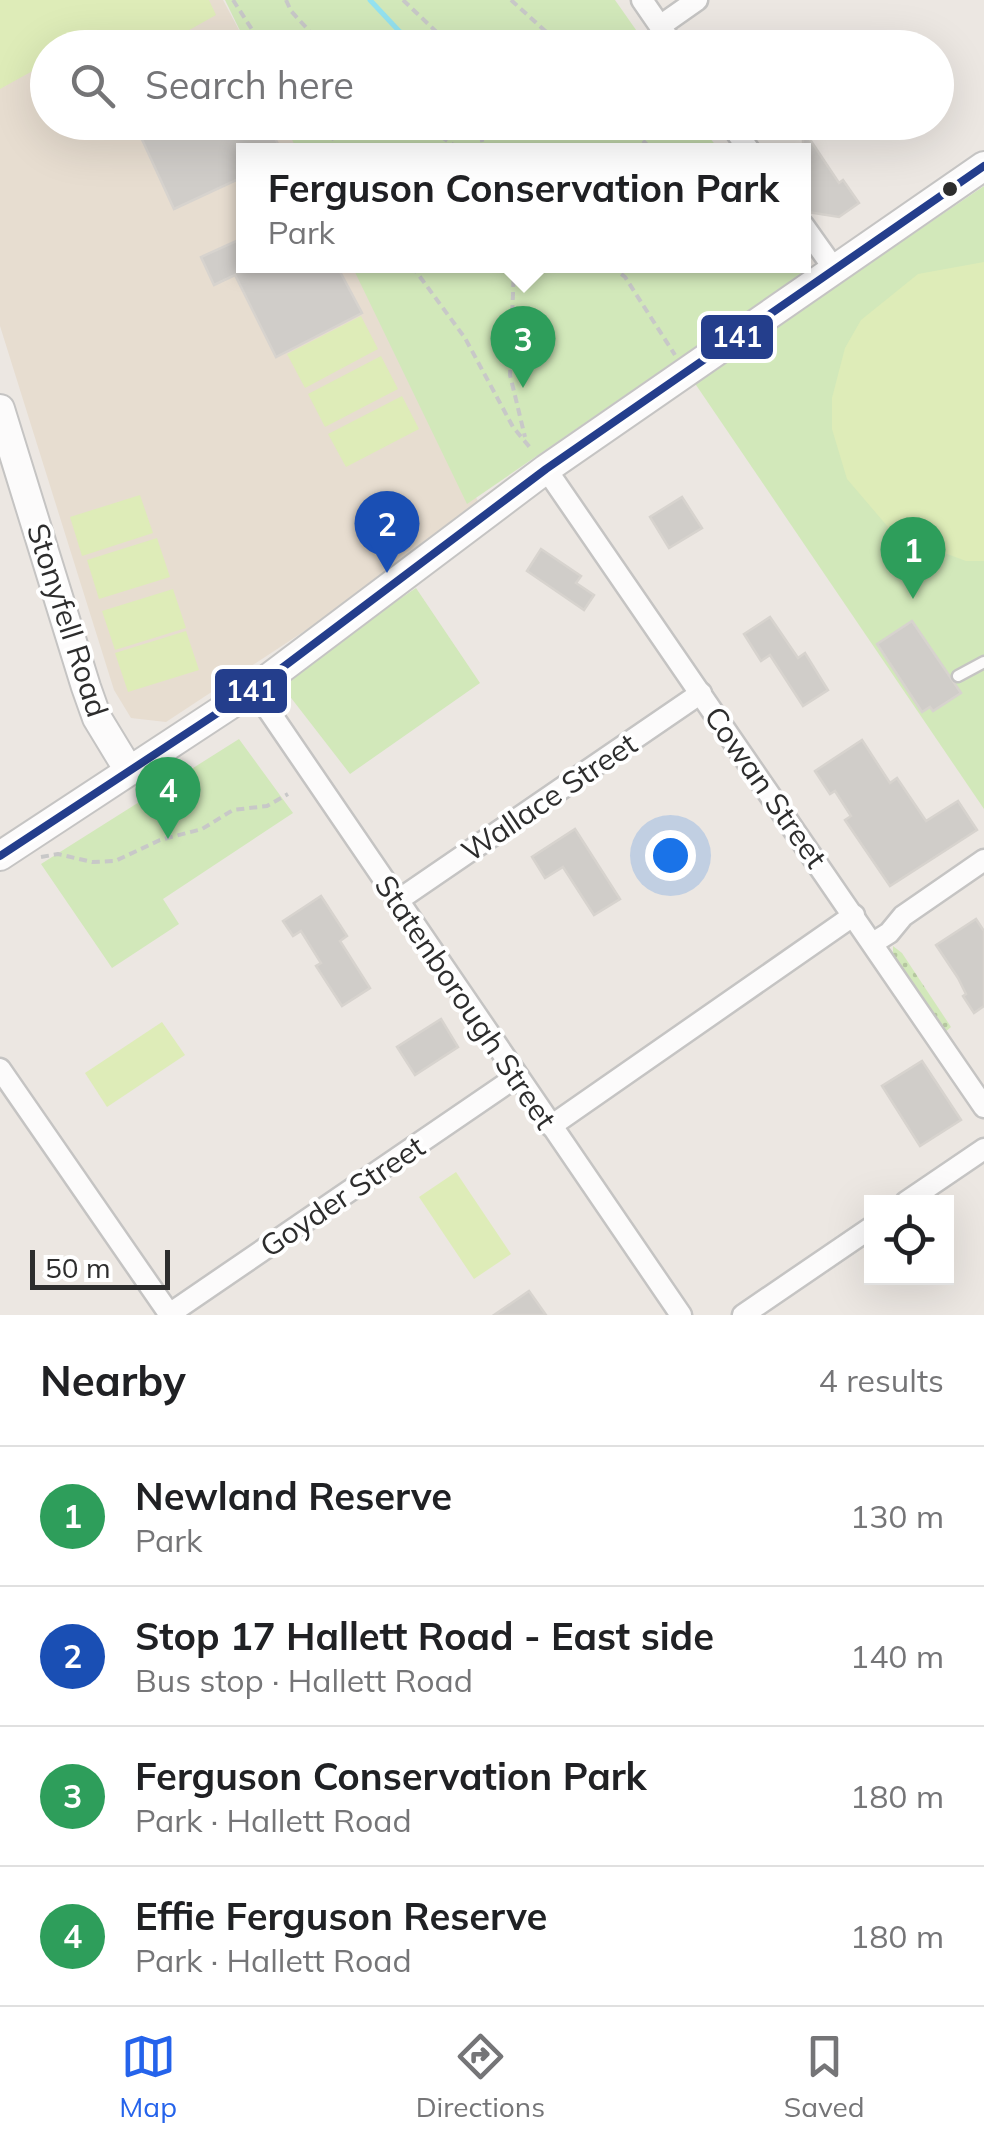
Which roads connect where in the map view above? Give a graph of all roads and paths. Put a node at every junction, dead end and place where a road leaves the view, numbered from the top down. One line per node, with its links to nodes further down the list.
1 (233, 0): 8 (path)
2 (286, 0): 9 (path)
3 (403, 0): 10 (path)
4 (511, 0): 11 (path)
5 (642, 0): 7 (street)
6 (698, 0): 7 (street)
7 (660, 26): 12 (path); 13 (street)
8 (252, 30)
9 (308, 30)
10 (434, 30)
11 (544, 30)
12 (653, 30)
13 (663, 30)
14 (984, 166): 16 (main road)
15 (811, 237): 16 (street)
16 (835, 270): 20 (main road)
17 (417, 273): 22 (path)
18 (514, 273): 22 (path)
19 (621, 273): 20 (path)
20 (687, 373): 23 (main road)
21 (0, 409): 28 (main road, Stonyfell Road)
22 (526, 442): 23 (path)
23 (546, 468): 26 (main road); 27 (street, Cowan Street)
24 (984, 662): 25 (lane)
25 (958, 676)
26 (254, 688): 28 (main road); 33 (street, Statenborough Street)
27 (701, 693): 33 (street, Wallace Street); 34 (street, Cowan Street)
28 (128, 769): 30 (main road)
29 (288, 794): 31 (path)
30 (0, 856)
31 (41, 857)
32 (984, 860): 35 (street)
33 (397, 901): 37 (street, Statenborough Street)
34 (854, 915): 35 (street, Cowan Street); 39 (street)
35 (873, 943): 38 (street, Cowan Street)
36 (0, 1069): 43 (street)
37 (516, 1077): 39 (street, Statenborough Street); 43 (street, Goyder Street)
38 (984, 1107)
39 (551, 1126): 44 (street, Statenborough Street)
40 (984, 1149): 41 (street)
41 (916, 1195)
42 (864, 1232): 45 (street)
43 (169, 1315)
44 (680, 1315)
45 (744, 1315)

